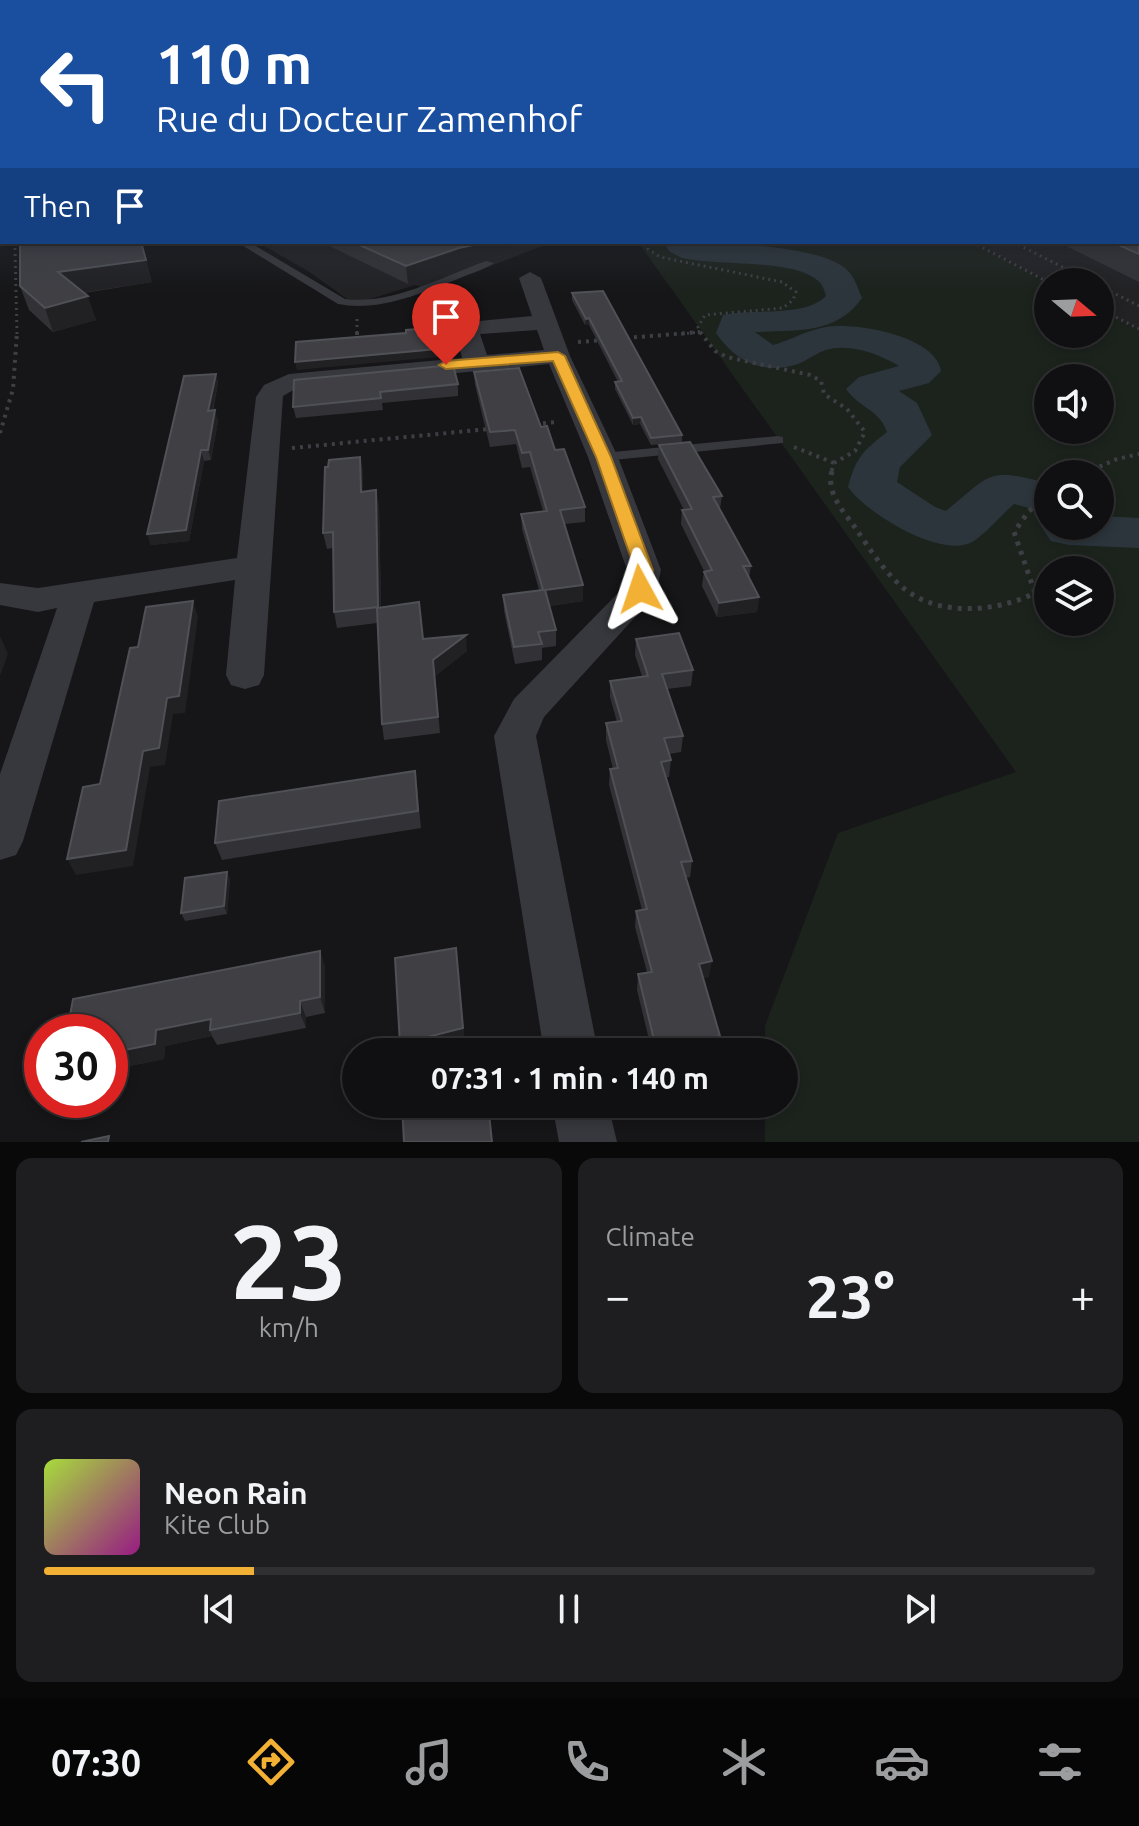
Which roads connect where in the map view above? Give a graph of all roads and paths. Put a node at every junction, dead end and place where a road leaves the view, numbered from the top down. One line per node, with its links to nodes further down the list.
1 (15, 244): 21 (path)
2 (245, 244): 11 (lane)
3 (649, 244): 15 (path)
4 (976, 244): 8 (path)
5 (1017, 244): 7 (path)
6 (489, 263): 11 (lane)
7 (1064, 268)
8 (1034, 275)
9 (530, 278): 16 (street)
10 (1114, 293): 12 (path)
11 (358, 305): 17 (path)
12 (1139, 306)
13 (1114, 316): 14 (path)
14 (1139, 329)
15 (700, 332): 16 (path); 27 (path)
16 (553, 341): 17 (street); 18 (street)
17 (356, 374): 23 (street)
18 (586, 419): 19 (path); 25 (street)
19 (525, 425)
20 (494, 428): 23 (path)
21 (0, 433)
22 (778, 440): 25 (lane); 27 (path)
23 (264, 451): 29 (street)
24 (1139, 454): 26 (path)
25 (603, 457): 34 (street)
26 (1114, 460)
27 (834, 463): 28 (path)
28 (1034, 507)
29 (253, 566): 31 (street); 32 (street)
30 (0, 594): 31 (street)
31 (79, 594): 33 (street)
32 (245, 675)
33 (0, 841)
34 (568, 1038)
35 (583, 1118): 36 (street)
36 (588, 1142)

